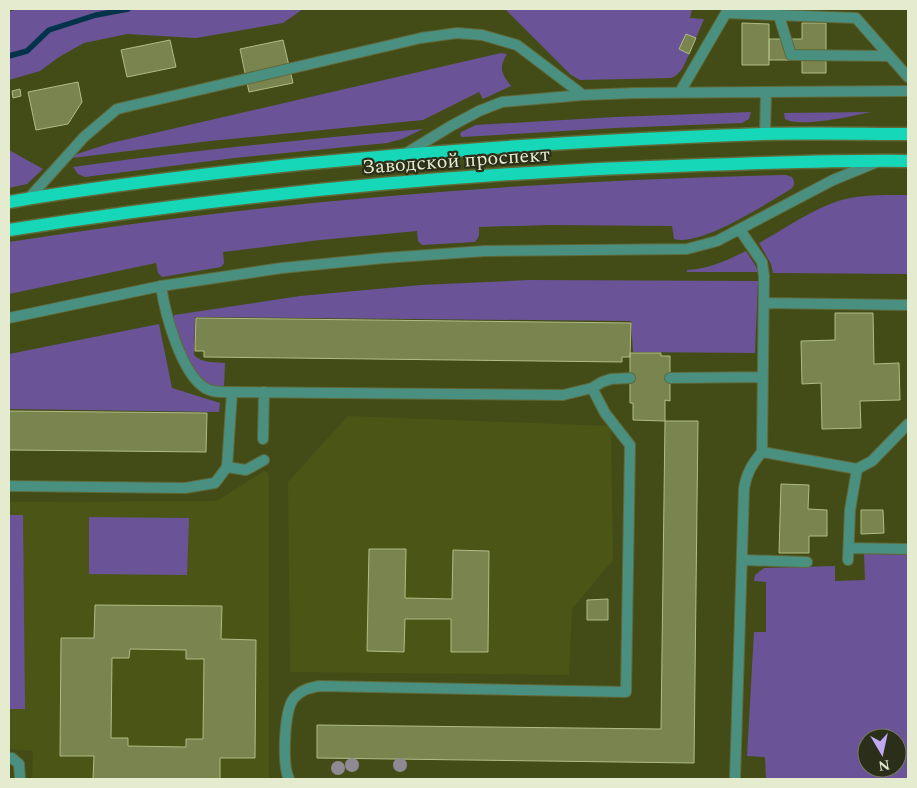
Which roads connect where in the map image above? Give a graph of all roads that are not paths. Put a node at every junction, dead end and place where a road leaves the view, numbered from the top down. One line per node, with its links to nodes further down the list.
1 (779, 16): 2 (street); 2 (street); 5 (street)
2 (889, 56): 3 (street)
3 (908, 77)
4 (908, 91): 6 (street)
5 (680, 92): 6 (street); 7 (street)
6 (766, 92): 8 (street)
7 (583, 95): 10 (street); 13 (street)
8 (765, 134): 9 (main road, Заводской проспект); 10 (main road, Заводской проспект)
9 (908, 134)
10 (404, 154): 13 (main road, Заводской проспект)
11 (879, 161): 12 (main road, Заводской проспект); 15 (main road, Заводской проспект); 16 (street)
12 (908, 161)
13 (29, 198): 14 (main road, Заводской проспект)
14 (9, 202)
15 (9, 230)
16 (740, 230): 17 (street); 18 (street)
17 (161, 286): 20 (street); 25 (street)
18 (764, 303): 19 (street); 23 (street)
19 (908, 305)
20 (9, 318)
21 (630, 378): 24 (street)
22 (670, 378): 23 (street)
23 (763, 378): 29 (street)
24 (592, 388): 26 (street); 41 (street)
25 (232, 392): 26 (street); 31 (street)
26 (264, 392): 28 (street)
27 (908, 424): 32 (street)
28 (264, 439)
29 (762, 452): 32 (street); 36 (street)
30 (264, 460): 31 (street)
31 (228, 467): 33 (street)
32 (857, 469): 34 (street)
33 (9, 486)
34 (849, 548): 35 (street); 37 (street)
35 (908, 550)
36 (742, 560): 38 (street); 42 (street)
37 (848, 560)
38 (806, 562)
39 (9, 758): 40 (street)
40 (20, 779)
41 (289, 779)
42 (735, 779)

